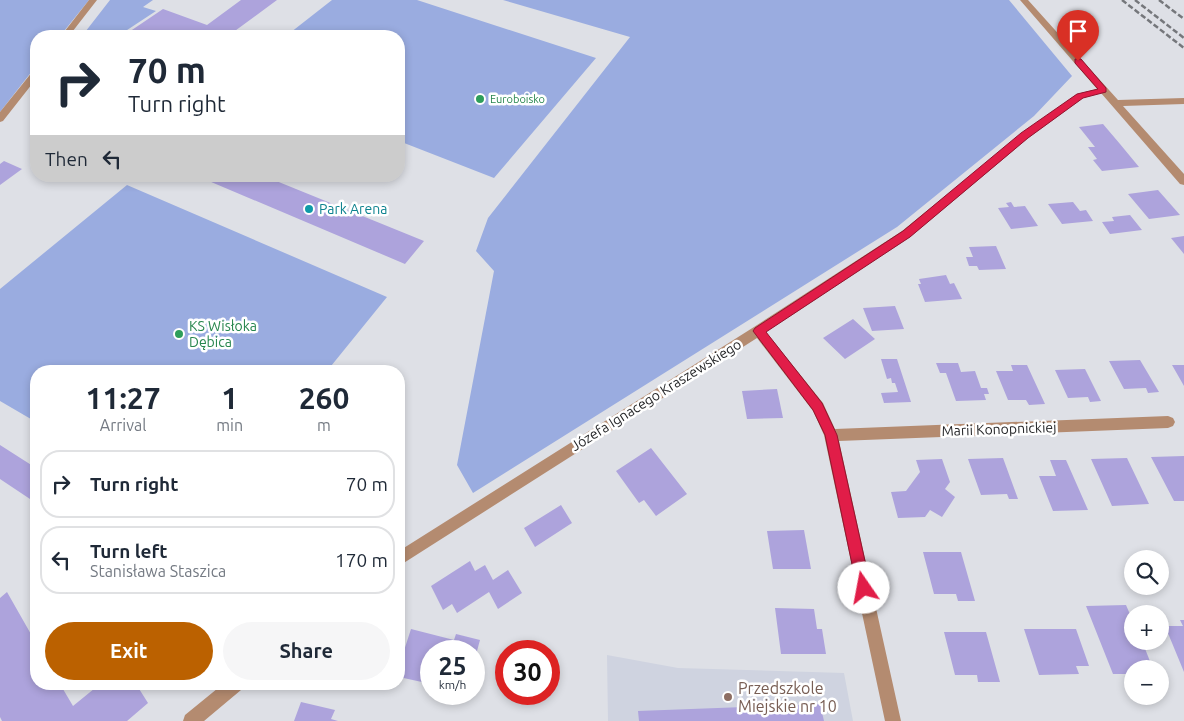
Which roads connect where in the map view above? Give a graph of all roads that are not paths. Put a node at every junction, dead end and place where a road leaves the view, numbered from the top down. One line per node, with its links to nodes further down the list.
1 (93, 0): 3 (street)
2 (1024, 0): 5 (street)
3 (70, 30)
4 (30, 81): 8 (street)
5 (1104, 90): 7 (street); 10 (street, Józefa Ignacego Kraszewskiego)
6 (1184, 102): 7 (street)
7 (1115, 103): 9 (street)
8 (0, 119)
9 (1184, 181)
10 (758, 331): 12 (street); 13 (street, Józefa Ignacego Kraszewskiego)
11 (1168, 422): 12 (street, Marii Konopnickiej)
12 (831, 435): 16 (street)
13 (405, 554)
14 (228, 690): 15 (street)
15 (192, 721)
16 (893, 721)

